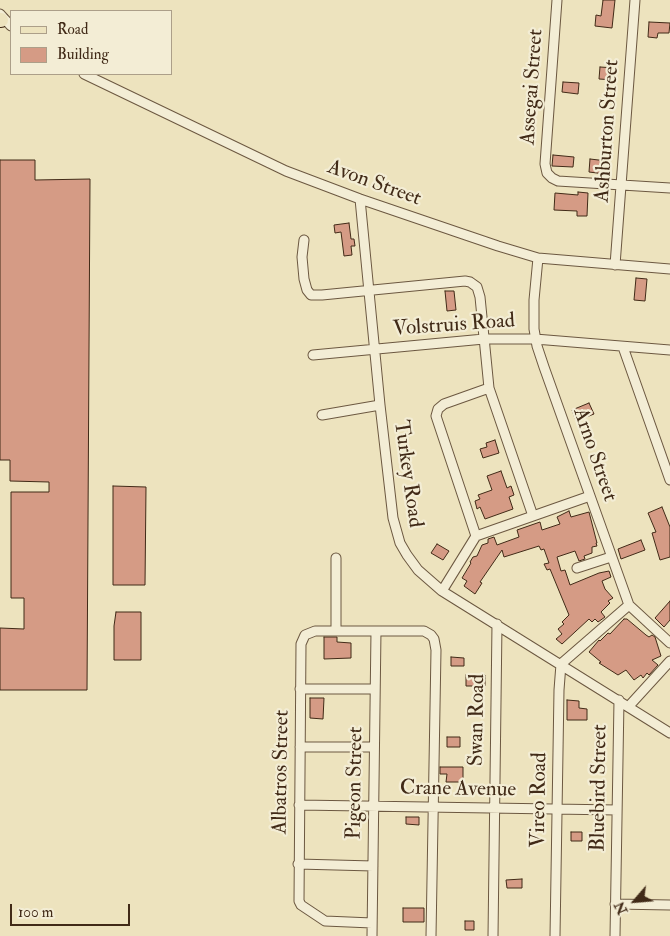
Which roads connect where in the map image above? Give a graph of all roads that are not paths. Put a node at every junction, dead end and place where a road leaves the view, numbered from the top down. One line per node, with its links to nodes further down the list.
1 (557, 0): 4 (street, Assegai Street)
2 (635, 0): 4 (street, Ashburton Street)
3 (86, 75): 6 (street, Avon Street)
4 (622, 184): 5 (street); 9 (street, Ashburton Street)
5 (670, 188)
6 (360, 199): 8 (street, Avon Street); 11 (street, Turkey Road)
7 (304, 240): 11 (street)
8 (538, 258): 9 (street, Avon Street); 13 (street, Arno Street)
9 (615, 265): 10 (street, Avon Street)
10 (670, 269)
11 (369, 289): 12 (street); 15 (street, Turkey Road)
12 (484, 339): 13 (street, Volstruis Road); 15 (street, Volstruis Road); 18 (street)
13 (536, 339): 14 (street, Volstruis Road); 22 (street, Arno Street)
14 (624, 347): 16 (street, Volstruis Road); 21 (street)
15 (375, 349): 17 (street, Volstruis Road); 19 (street, Turkey Road)
16 (670, 350)
17 (313, 355)
18 (489, 388): 23 (street); 24 (street)
19 (380, 405): 20 (street); 28 (street, Turkey Road)
20 (322, 415)
21 (670, 480)
22 (590, 496): 23 (street); 25 (street, Arno Street)
23 (534, 516): 24 (street)
24 (476, 536): 28 (street)
25 (611, 557): 27 (street); 29 (street, Arno Street)
26 (336, 558): 31 (street)
27 (577, 568)
28 (442, 591): 30 (street, Turkey Road)
29 (628, 605): 33 (street, Arno Street); 35 (street)
30 (497, 624): 35 (street, Turkey Road); 46 (street, Swan Road)
31 (336, 631): 32 (street, Albatros Street); 36 (street, Albatros Street)
32 (376, 631): 37 (street, Pigeon Street); 45 (street, Albatros Street)
33 (670, 643)
34 (670, 660): 39 (street)
35 (561, 664): 38 (street, Turkey Road); 47 (street, Vireo Road)
36 (300, 689): 37 (street); 41 (street, Albatros Street)
37 (375, 689): 42 (street, Pigeon Street)
38 (619, 700): 39 (street, Turkey Road); 48 (street, Bluebird Street)
39 (629, 706): 40 (street, Turkey Road)
40 (670, 733)
41 (300, 747): 42 (street); 43 (street, Albatros Street)
42 (374, 747): 44 (street, Pigeon Street)
43 (299, 805): 44 (street, Crane Avenue); 49 (street, Albatros Street)
44 (374, 806): 45 (street, Crane Avenue); 50 (street, Pigeon Street)
45 (434, 807): 46 (street, Crane Avenue); 55 (street)
46 (495, 808): 47 (street, Crane Avenue); 56 (street, Swan Road)
47 (557, 809): 48 (street, Crane Avenue); 57 (street, Vireo Road)
48 (617, 810): 51 (street, Bluebird Street)
49 (298, 864): 50 (street); 53 (street, Albatros Street)
50 (373, 866): 53 (street, Pigeon Street)
51 (615, 904): 52 (street); 58 (street, Bluebird Street)
52 (670, 905)
53 (372, 923): 54 (street, Pigeon Street)
54 (372, 936)
55 (432, 936)
56 (493, 936)
57 (555, 936)
58 (615, 936)

